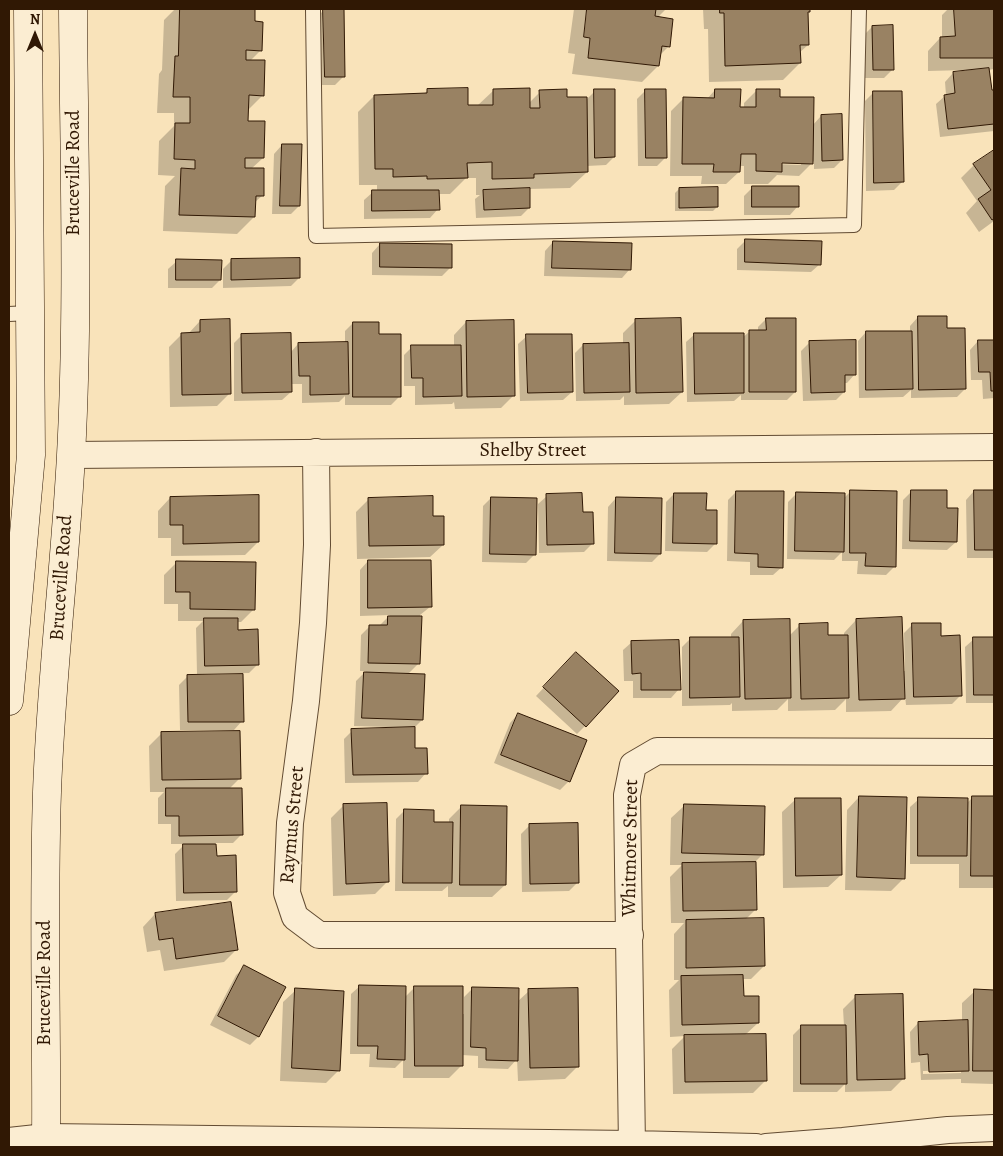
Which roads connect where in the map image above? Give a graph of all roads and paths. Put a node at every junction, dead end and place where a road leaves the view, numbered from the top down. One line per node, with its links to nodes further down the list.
1 (28, 9): 5 (main road, Bruceville Road)
2 (73, 9): 8 (main road, Bruceville Road)
3 (313, 9): 4 (lane)
4 (859, 9)
5 (19, 313): 9 (main road, Bruceville Road)
6 (994, 447): 7 (street, Shelby Street)
7 (316, 452): 8 (street, Shelby Street); 11 (street, Raymus Street)
8 (71, 455): 14 (main road, Bruceville Road)
9 (9, 701)
10 (994, 752): 11 (street, Whitmore Street)
11 (630, 935): 15 (street, Whitmore Street)
12 (994, 1128): 17 (street)
13 (9, 1141): 14 (street)
14 (46, 1142): 15 (street)
15 (632, 1146): 16 (street)
16 (756, 1147)
17 (766, 1147)

